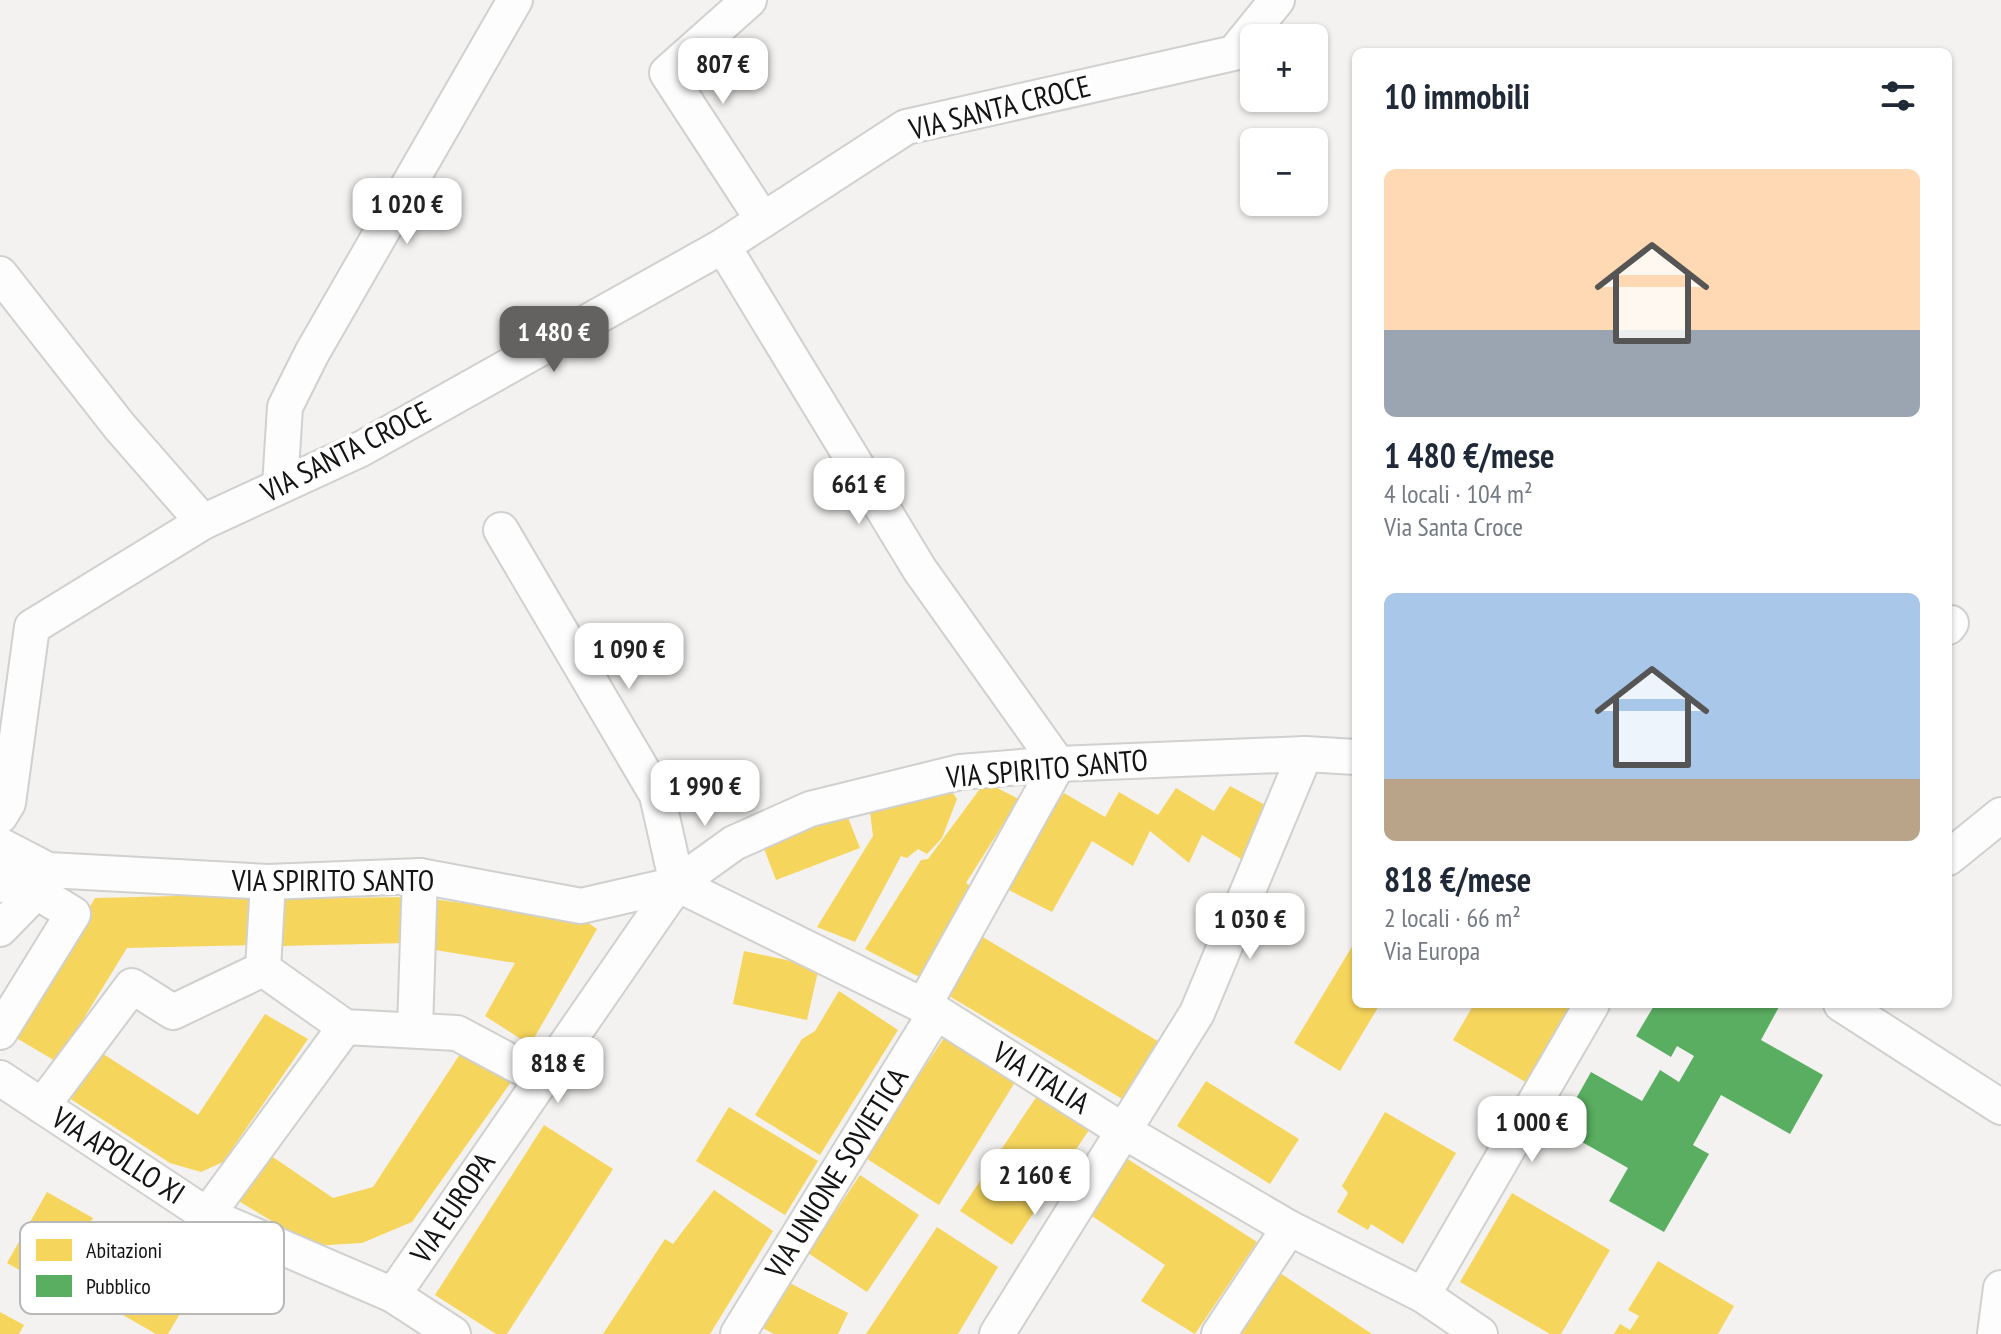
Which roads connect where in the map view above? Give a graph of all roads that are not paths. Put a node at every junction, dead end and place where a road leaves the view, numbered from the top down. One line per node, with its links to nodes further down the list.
1 (515, 0): 7 (street)
2 (749, 0): 4 (street)
3 (1277, 0): 4 (street, VIA SANTA CROCE)
4 (763, 220): 5 (street, VIA SANTA CROCE)
5 (723, 246): 7 (street, VIA SANTA CROCE); 12 (street)
6 (0, 274): 8 (street)
7 (280, 486): 8 (street, VIA SANTA CROCE)
8 (203, 522): 14 (street, VIA SANTA CROCE)
9 (501, 530): 20 (street)
10 (1305, 754): 11 (street, VIA SPIRITO SANTO); 12 (street, VIA SPIRITO SANTO); 34 (street)
11 (1352, 757)
12 (1058, 764): 20 (street, VIA SPIRITO SANTO); 24 (street, VIA UNIONE SOVIETICA)
13 (2001, 815): 16 (street)
14 (0, 816)
15 (0, 845): 18 (street)
16 (1952, 855)
17 (420, 876): 19 (street, VIA SPIRITO SANTO); 20 (street, VIA SPIRITO SANTO); 28 (street)
18 (42, 881): 19 (street, VIA SPIRITO SANTO); 21 (street); 22 (street); 29 (street)
19 (268, 882): 23 (street)
20 (677, 884): 24 (street, VIA ITALIA); 31 (street, VIA EUROPA)
21 (0, 885)
22 (0, 929)
23 (263, 969): 27 (street); 32 (street)
24 (930, 1008): 34 (street, VIA ITALIA); 43 (street, VIA UNIONE SOVIETICA)
25 (1590, 1008): 41 (street)
26 (1847, 1008): 33 (street)
27 (345, 1027): 28 (street); 35 (street)
28 (415, 1029): 31 (street)
29 (0, 1032)
30 (0, 1078): 32 (street, VIA APOLLO XI)
31 (541, 1078): 40 (street, VIA EUROPA)
32 (42, 1106): 35 (street, VIA APOLLO XI)
33 (2001, 1107)
34 (1122, 1130): 37 (street, VIA ITALIA); 44 (street)
35 (207, 1215): 36 (street, VIA APOLLO XI)
36 (223, 1222)
37 (1289, 1228): 41 (street, VIA ITALIA); 45 (street)
38 (284, 1248): 40 (street, VIA APOLLO XI)
39 (2001, 1288): 47 (street)
40 (393, 1295): 42 (street, VIA APOLLO XI)
41 (1423, 1295): 46 (street, VIA ITALIA)
42 (453, 1334)
43 (738, 1334)
44 (997, 1334)
45 (1219, 1334)
46 (1480, 1334)
47 (1995, 1334)

